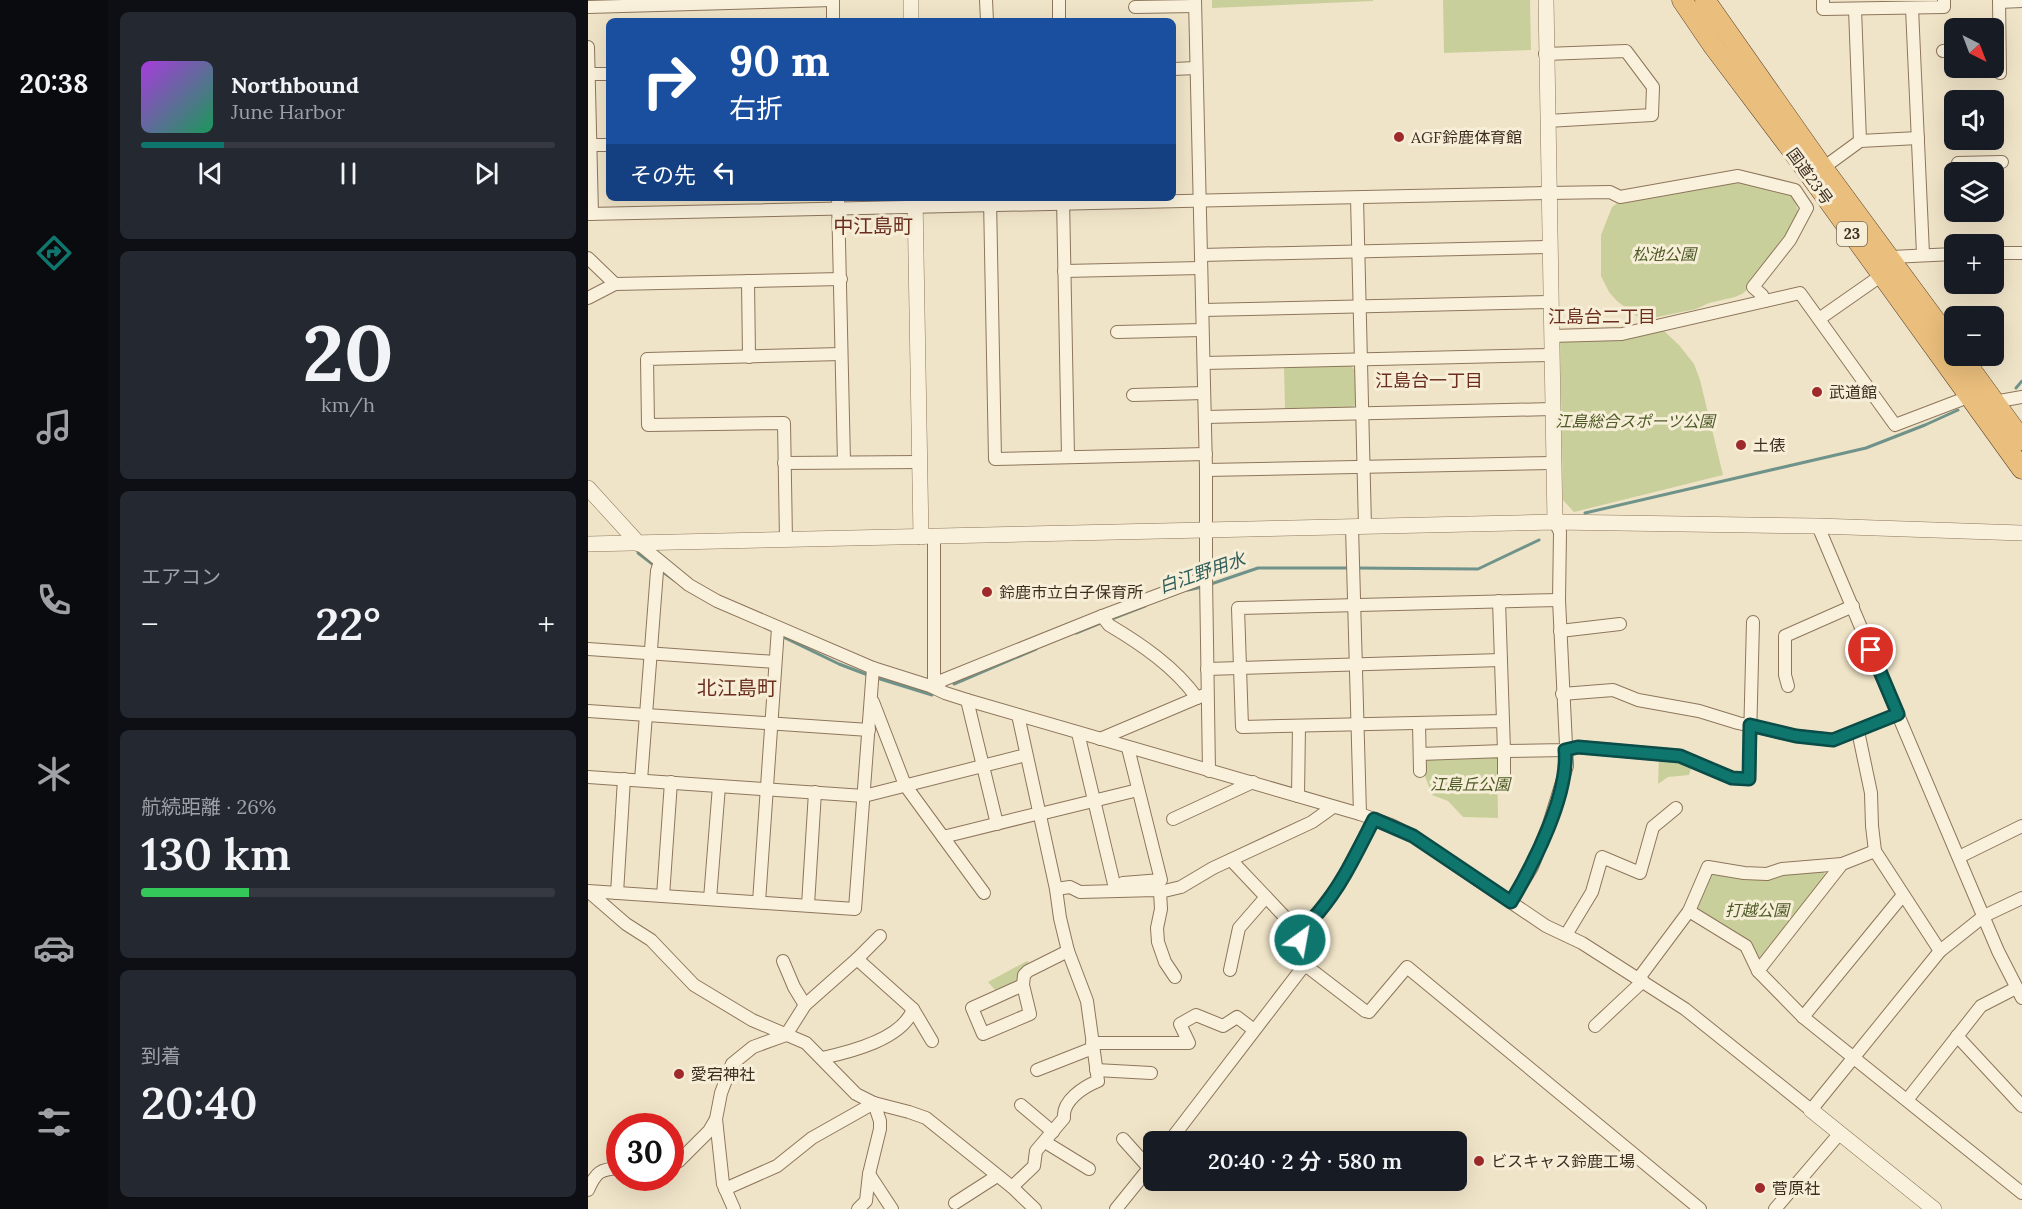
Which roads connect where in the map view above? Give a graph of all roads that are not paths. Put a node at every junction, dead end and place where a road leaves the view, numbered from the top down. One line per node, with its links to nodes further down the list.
1 (833, 0): 10 (street); 18 (street)
2 (911, 0): 19 (street)
3 (986, 0): 20 (street)
4 (1059, 0): 21 (street)
5 (1546, 0): 24 (street)
6 (1682, 0): 55 (highway, 国道23号 / 23)
7 (1705, 0): 35 (highway, 国道23号 / 23)
8 (1823, 0): 17 (street)
9 (1944, 0): 16 (street)
10 (714, 1): 14 (street)
11 (1999, 1): 12 (street); 22 (street)
12 (2022, 1)
13 (1195, 3): 15 (street); 25 (street)
14 (588, 7)
15 (1135, 7)
16 (1912, 8): 17 (street); 31 (street)
17 (1855, 9): 32 (street)
18 (833, 18)
19 (911, 18)
20 (987, 18)
21 (1059, 18)
22 (1998, 18)
23 (588, 47): 27 (street)
24 (1545, 54): 30 (street); 30 (street)
25 (1196, 68): 26 (street); 40 (street)
26 (1176, 69)
27 (588, 74): 28 (street); 29 (street)
28 (606, 74)
29 (588, 111): 34 (street)
30 (1547, 122): 36 (street)
31 (1918, 138): 32 (street); 49 (street)
32 (1860, 141): 35 (street)
33 (606, 145): 34 (street)
34 (590, 146): 44 (street)
35 (1823, 168): 51 (highway, 国道23号 / 23)
36 (1548, 193): 37 (street); 45 (street); 60 (street)
37 (1358, 198): 40 (street); 46 (street)
38 (1063, 201): 41 (street); 54 (street)
39 (1176, 201): 40 (street)
40 (1200, 201): 53 (street)
41 (990, 202): 42 (street); 85 (street)
42 (915, 203): 43 (street); 87 (street)
43 (838, 204): 44 (street); 56 (street)
44 (590, 214)
45 (1548, 247): 46 (street); 61 (street)
46 (1359, 252): 53 (street); 62 (street)
47 (2004, 253): 48 (street)
48 (2022, 253)
49 (1923, 254): 50 (street); 51 (street)
50 (1944, 254)
51 (1891, 257): 67 (highway, 国道23号 / 23)
52 (588, 258): 58 (street)
53 (1201, 261): 54 (street); 63 (street)
54 (1064, 271): 85 (street)
55 (1882, 275): 64 (street); 77 (highway, 国道23号 / 23)
56 (841, 279): 57 (street); 69 (street)
57 (748, 281): 58 (street); 71 (street)
58 (615, 284): 59 (street)
59 (588, 298)
60 (1765, 301): 64 (street); 68 (street)
61 (1550, 302): 62 (street); 68 (street)
62 (1360, 305): 63 (street); 72 (street)
63 (1203, 310): 65 (street)
64 (1819, 319): 77 (street)
65 (1202, 330): 66 (street); 73 (street)
66 (1117, 332)
67 (1944, 332)
68 (1551, 336): 70 (street)
69 (841, 354): 71 (street); 86 (street)
70 (1551, 355): 72 (street); 80 (street)
71 (749, 357): 88 (street)
72 (1361, 360): 73 (street); 81 (street)
73 (1204, 363): 75 (street)
74 (1968, 366): 79 (highway)
75 (1204, 393): 76 (street); 82 (street)
76 (1133, 395)
77 (1971, 396): 91 (highway, 国道23号 / 23)
78 (2022, 397): 79 (street)
79 (1994, 402): 83 (highway)
80 (1552, 408): 81 (street); 89 (street)
81 (1362, 413): 82 (street); 90 (street)
82 (1205, 417): 84 (street)
83 (2022, 440)
84 (1206, 454): 85 (street); 92 (street)
85 (1068, 456)
86 (843, 462): 87 (street); 88 (street)
87 (920, 462): 99 (street)
88 (784, 463): 100 (street)
89 (1553, 463): 90 (street); 94 (street)
90 (1365, 467): 92 (street); 96 (street)
91 (2022, 469)
92 (1206, 470): 97 (street)
93 (588, 488): 102 (street)
94 (1555, 522): 95 (street); 96 (street); 105 (street)
95 (1818, 526): 98 (street); 108 (street)
96 (1359, 527): 97 (street); 107 (street)
97 (1207, 531): 99 (street); 104 (street)
98 (2022, 533)
99 (928, 537): 100 (street); 123 (street)
100 (786, 540): 102 (street)
101 (588, 544): 102 (street)
102 (639, 544): 103 (street)
103 (659, 566): 112 (street); 115 (street)
104 (1206, 582): 109 (street); 120 (street)
105 (1559, 600): 106 (street); 113 (street)
106 (1498, 601): 107 (street); 116 (street)
107 (1355, 605): 118 (street); 119 (street)
108 (1853, 606): 122 (street); 129 (street)
109 (1104, 620): 123 (street); 125 (street)
110 (1753, 622): 136 (street)
111 (1620, 624): 113 (street)
112 (778, 628): 117 (street); 121 (street)
113 (1560, 630): 124 (street)
114 (588, 649): 115 (street)
115 (650, 653): 117 (street); 130 (street)
116 (1501, 660): 118 (street); 132 (street)
117 (775, 662): 133 (street)
118 (1357, 664): 119 (street); 135 (street)
119 (1241, 668): 120 (street); 137 (street)
120 (1208, 669): 125 (street)
121 (873, 673): 123 (street); 126 (street)
122 (1788, 686)
123 (934, 687): 127 (street)
124 (1562, 694): 136 (street); 143 (street)
125 (1202, 696): 141 (street); 148 (street)
126 (872, 698): 138 (street); 156 (street)
127 (967, 700): 131 (street); 147 (street)
128 (588, 711): 130 (street)
129 (1898, 714): 139 (street); 174 (street)
130 (645, 715): 133 (street); 153 (street)
131 (1018, 716): 140 (street); 146 (street)
132 (1503, 721): 134 (street); 144 (street)
133 (771, 723): 138 (street); 158 (street)
134 (1419, 723): 135 (street); 145 (street)
135 (1358, 724): 137 (street); 167 (street)
136 (1750, 725): 139 (street); 143 (street)
137 (1299, 726): 162 (street)
138 (869, 730): 161 (street)
139 (1858, 730): 173 (street)
140 (1078, 733): 141 (street); 163 (street)
141 (1100, 739): 142 (street)
142 (1128, 748): 148 (street); 159 (street)
143 (1565, 750): 144 (street); 190 (street)
144 (1504, 751): 145 (street); 151 (street)
145 (1420, 754): 149 (street)
146 (1026, 755): 147 (street); 166 (street)
147 (983, 765): 156 (street); 170 (street)
148 (1209, 771): 154 (street)
149 (1420, 771)
150 (588, 777): 152 (street)
151 (1504, 778)
152 (624, 779): 153 (street); 182 (street)
153 (641, 780): 155 (street)
154 (1253, 782): 162 (street); 168 (street)
155 (671, 783): 157 (street); 185 (street)
156 (905, 785): 161 (street); 172 (street)
157 (719, 786): 158 (street); 188 (street)
158 (767, 789): 160 (street); 189 (street)
159 (1138, 790): 163 (street); 177 (street)
160 (815, 792): 161 (street); 191 (street)
161 (864, 796): 191 (street)
162 (1299, 796): 164 (street)
163 (1095, 801): 166 (street); 177 (street)
164 (1333, 807): 167 (street); 175 (street)
165 (1676, 808): 195 (street)
166 (1040, 814): 170 (street); 179 (street)
167 (1360, 814): 169 (street)
168 (1173, 819)
169 (1374, 819): 190 (street); 194 (street)
170 (997, 824): 172 (street)
171 (2022, 826): 174 (street)
172 (943, 837): 183 (street)
173 (1875, 851): 176 (street); 184 (street)
174 (1959, 857): 193 (street)
175 (1231, 860): 181 (street); 186 (street)
176 (1842, 864): 192 (street); 203 (street)
177 (1114, 884): 178 (street)
178 (1070, 887): 179 (street); 181 (street)
179 (1056, 888): 197 (street)
180 (588, 891): 182 (street); 213 (street)
181 (1160, 892): 204 (street)
182 (617, 893): 185 (street)
183 (984, 893)
184 (1903, 895): 198 (street); 210 (street)
185 (663, 896): 188 (street)
186 (1266, 897): 194 (street); 202 (street)
187 (2022, 898): 193 (street)
188 (710, 899): 189 (street)
189 (759, 902): 191 (street)
190 (1511, 902): 195 (street)
191 (808, 905)
192 (1689, 911): 203 (street); 205 (street)
193 (1984, 916): 198 (street); 207 (street)
194 (1301, 934): 201 (street)
195 (1566, 935): 205 (street)
196 (880, 936): 199 (street)
197 (1068, 951): 206 (street); 216 (street)
198 (1940, 951): 218 (street)
199 (857, 959): 208 (street); 209 (street)
200 (783, 962): 208 (street)
201 (1303, 967): 212 (street); 249 (street)
202 (1230, 970)
203 (1758, 971): 210 (street)
204 (1175, 976)
205 (1641, 980): 211 (street); 226 (street)
206 (1023, 985): 206 (street)
207 (2019, 993): 214 (street)
208 (805, 1005): 213 (street)
209 (913, 1010): 215 (street); 217 (street)
210 (1803, 1017): 218 (street)
211 (1595, 1026)
212 (1254, 1030): 216 (street); 228 (street)
213 (786, 1035): 217 (street); 227 (street)
214 (1957, 1036): 222 (street); 225 (street)
215 (932, 1041)
216 (1092, 1046): 219 (street); 220 (street)
217 (822, 1058): 223 (street)
218 (1854, 1058): 222 (street); 226 (street)
219 (1037, 1070)
220 (1096, 1070): 221 (street); 230 (street)
221 (1150, 1073)
222 (1907, 1100): 242 (street)
223 (874, 1103): 236 (street); 238 (street); 240 (street)
224 (1021, 1105): 230 (street)
225 (2022, 1106)
226 (1811, 1110): 229 (street)
227 (716, 1119): 232 (street); 240 (street)
228 (1177, 1131)
229 (1840, 1133): 250 (street); 251 (street)
230 (1049, 1137): 235 (street); 239 (street)
231 (1123, 1139): 233 (street)
232 (684, 1156)
233 (1143, 1158)
234 (606, 1168): 241 (street)
235 (1089, 1169)
236 (869, 1174): 246 (street); 247 (street)
237 (1143, 1175): 248 (street)
238 (997, 1176): 239 (street); 243 (street)
239 (1012, 1187): 244 (street)
240 (725, 1189): 245 (street)
241 (588, 1190)
242 (2022, 1193)
243 (955, 1203)
244 (1029, 1207)
245 (734, 1209)
246 (858, 1209)
247 (892, 1209)
248 (1116, 1209)
249 (1700, 1209)
250 (1775, 1209)
251 (1934, 1209)

